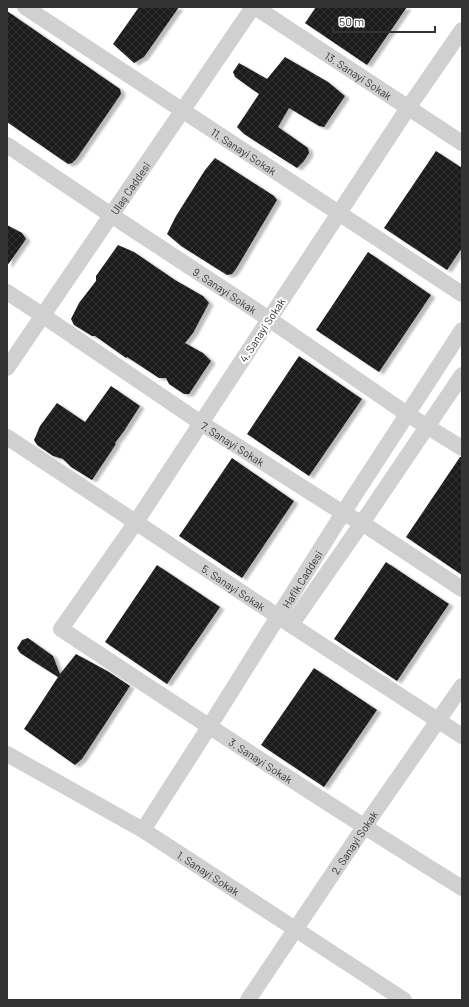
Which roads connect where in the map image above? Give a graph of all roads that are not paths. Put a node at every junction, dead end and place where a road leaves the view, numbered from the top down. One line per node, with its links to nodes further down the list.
1 (25, 7): 5 (street, 11. Sanayi Sokak)
2 (254, 7): 4 (street, 13. Sanayi Sokak); 5 (street, Ulaş Caddesi)
3 (462, 30): 4 (street, 4. Sanayi Sokak)
4 (408, 108): 6 (street, 13. Sanayi Sokak); 8 (street, 4. Sanayi Sokak)
5 (182, 110): 8 (street, 11. Sanayi Sokak); 9 (street, Ulaş Caddesi)
6 (462, 143)
7 (7, 145): 9 (street, 9. Sanayi Sokak)
8 (339, 213): 11 (street, 11. Sanayi Sokak); 13 (street, 4. Sanayi Sokak)
9 (111, 215): 12 (street, Ulaş Caddesi); 13 (street, 9. Sanayi Sokak)
10 (7, 292): 12 (street, 7. Sanayi Sokak)
11 (462, 294)
12 (42, 315): 15 (street, Ulaş Caddesi); 18 (street, 7. Sanayi Sokak)
13 (269, 319): 17 (street, 9. Sanayi Sokak); 18 (street, 4. Sanayi Sokak)
14 (462, 330): 17 (street, Hafik Caddesi)
15 (7, 368)
16 (462, 375): 19 (street, Hafik Caddesi)
17 (407, 414): 19 (street, 9. Sanayi Sokak); 22 (street, Hafik Caddesi)
18 (201, 423): 22 (street, 7. Sanayi Sokak); 23 (street, 4. Sanayi Sokak)
19 (428, 427): 21 (street, 9. Sanayi Sokak); 24 (street, Hafik Caddesi)
20 (7, 437): 23 (street, 5. Sanayi Sokak)
21 (462, 448)
22 (343, 513): 24 (street, 7. Sanayi Sokak); 26 (street, Hafik Caddesi)
23 (136, 522): 26 (street, 5. Sanayi Sokak); 27 (street, 4. Sanayi Sokak)
24 (362, 523): 25 (street, 7. Sanayi Sokak); 26 (street, Hafik Caddesi)
25 (462, 589)
26 (285, 621): 29 (street, 5. Sanayi Sokak); 30 (street, Hafik Caddesi)
27 (62, 629): 30 (street, 3. Sanayi Sokak)
28 (462, 686): 29 (street, 2. Sanayi Sokak)
29 (439, 721): 31 (street, 5. Sanayi Sokak); 33 (street, 2. Sanayi Sokak)
30 (209, 727): 33 (street, 3. Sanayi Sokak); 34 (street, Hafik Caddesi)
31 (462, 736)
32 (7, 754): 34 (street, 1. Sanayi Sokak)
33 (364, 827): 35 (street, 3. Sanayi Sokak); 36 (street, 2. Sanayi Sokak)
34 (143, 830): 36 (street, 1. Sanayi Sokak)
35 (462, 888)
36 (296, 930): 37 (street, 2. Sanayi Sokak); 38 (street, 1. Sanayi Sokak)
37 (248, 1000)
38 (404, 1000)

